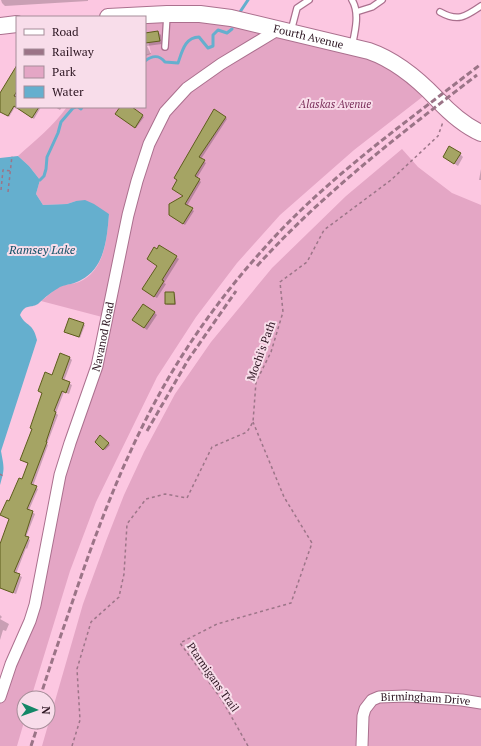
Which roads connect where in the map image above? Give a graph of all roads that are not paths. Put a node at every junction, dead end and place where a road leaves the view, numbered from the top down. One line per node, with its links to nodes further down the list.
1 (309, 0): 11 (lane)
2 (352, 0): 5 (lane)
3 (382, 0): 5 (lane)
4 (481, 6): 6 (lane)
5 (356, 12): 12 (lane)
6 (440, 12)
7 (167, 14): 8 (street, Fourth Avenue); 11 (street, Fourth Avenue); 13 (lane)
8 (128, 16)
9 (16, 24): 10 (street)
10 (0, 26)
11 (285, 30): 12 (street, Fourth Avenue); 15 (street, Navanod Road)
12 (352, 46): 14 (street, Fourth Avenue)
13 (165, 47)
14 (481, 133)
15 (0, 697)
16 (481, 703): 17 (street, Birmingham Drive)
17 (362, 746)

